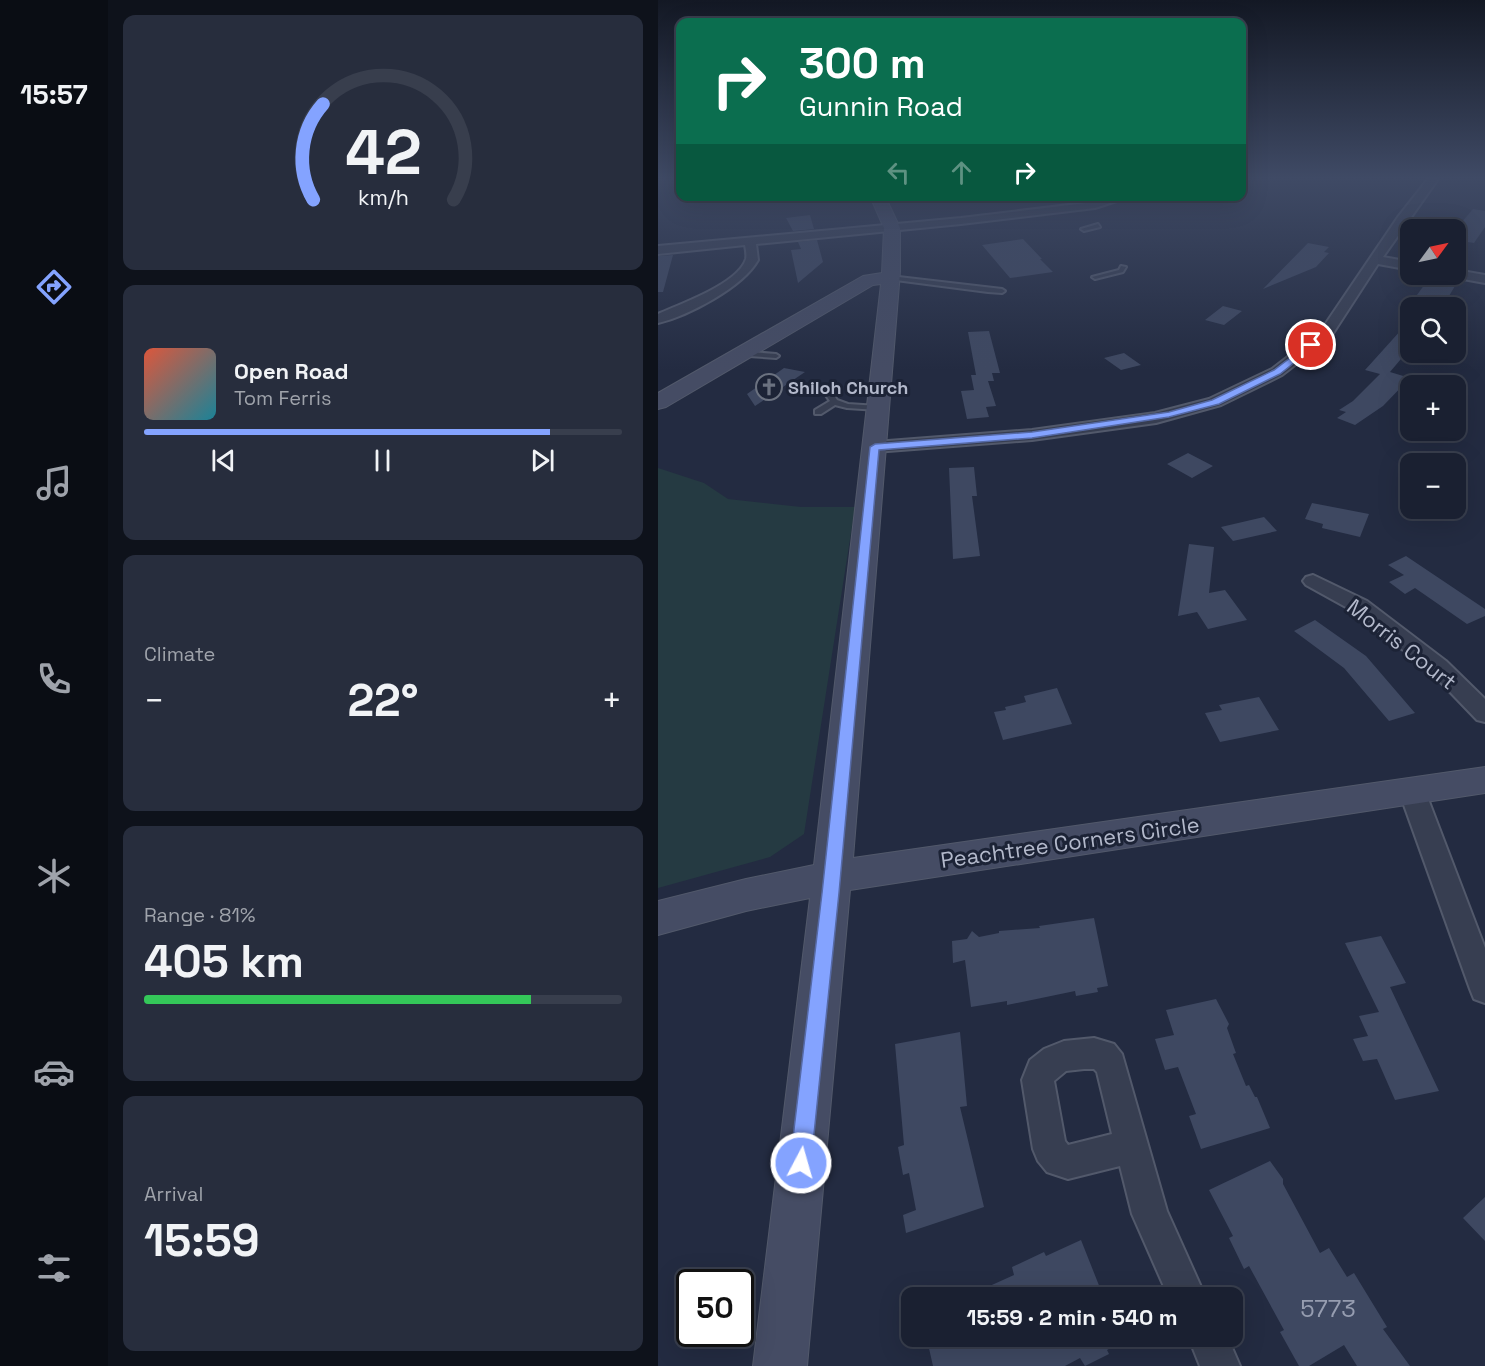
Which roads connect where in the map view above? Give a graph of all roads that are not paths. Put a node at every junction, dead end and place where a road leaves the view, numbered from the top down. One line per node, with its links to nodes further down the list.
1 (750, 242): 14 (street)
2 (741, 243): 5 (street)
3 (891, 243): 11 (main road)
4 (1387, 243): 6 (street)
5 (658, 250)
6 (1376, 260): 7 (street); 22 (street)
7 (1400, 264)
8 (1123, 267): 10 (lane)
9 (1466, 276): 12 (street)
10 (1095, 277)
11 (890, 278): 13 (lane); 15 (main road); 20 (main road)
12 (1484, 279)
13 (1002, 291)
14 (658, 319)
15 (744, 350): 16 (lane); 18 (main road)
16 (776, 356)
17 (829, 394): 19 (lane)
18 (658, 402)
19 (834, 402): 20 (lane); 21 (lane)
20 (878, 408): 22 (main road)
21 (818, 412)
22 (875, 447): 27 (main road)
23 (1313, 581): 24 (street, Morris Court)
24 (1484, 714)
25 (1484, 780): 26 (main road, Peachtree Corners Circle)
26 (1412, 791): 27 (main road, Peachtree Corners Circle); 29 (street)
27 (832, 877): 28 (main road, Peachtree Corners Circle); 33 (main road)
28 (658, 918)
29 (1484, 989)
30 (1131, 1147): 31 (street)
31 (1183, 1287)
32 (1212, 1347): 34 (street)
33 (781, 1366)
34 (1220, 1366)

